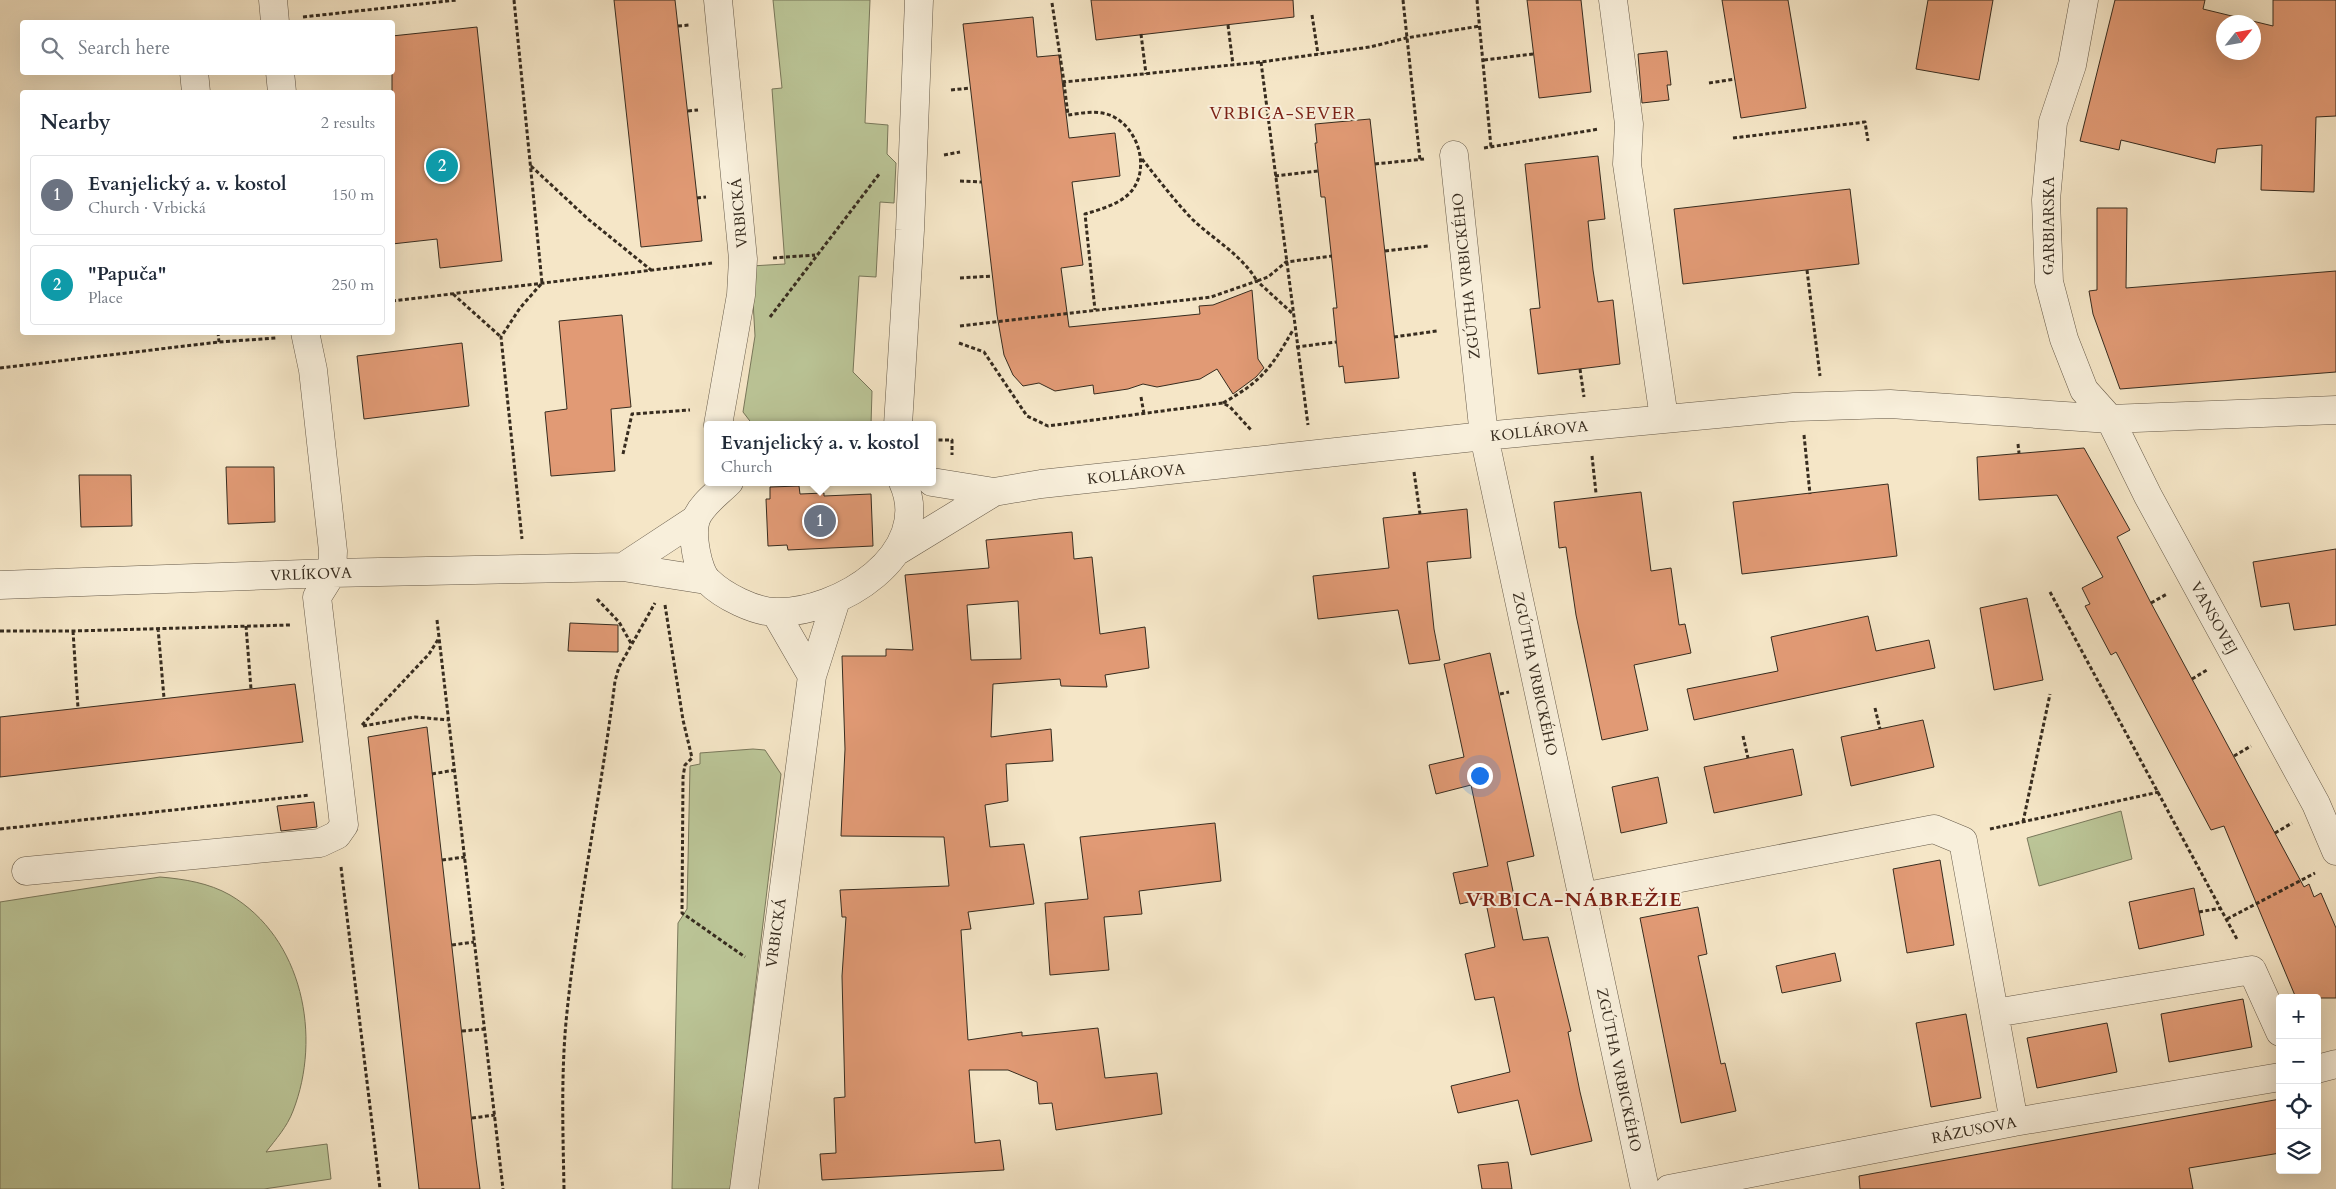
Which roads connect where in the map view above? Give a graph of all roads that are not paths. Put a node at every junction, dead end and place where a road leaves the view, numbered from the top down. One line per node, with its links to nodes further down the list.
1 (718, 0): 16 (street, VRBICKÁ)
2 (919, 0): 17 (street)
3 (1613, 0): 14 (street)
4 (2084, 0): 11 (street, GARBIARSKA)
5 (194, 75): 7 (street)
6 (280, 75): 8 (street)
7 (196, 90)
8 (282, 90)
9 (1454, 155): 19 (street, ZGÚTHA VRBICKÉHO)
10 (292, 335): 27 (street)
11 (2084, 390): 15 (street, VANSOVEJ)
12 (2336, 410): 13 (street, KOLLÁROVA)
13 (2300, 411): 15 (street, KOLLÁROVA); 18 (street)
14 (1664, 418): 15 (street, KOLLÁROVA); 19 (street, KOLLÁROVA)
15 (2110, 419): 33 (street, VANSOVEJ)
16 (719, 421)
17 (898, 421)
18 (2336, 425)
19 (1484, 436): 23 (street, KOLLÁROVA); 35 (street, ZGÚTHA VRBICKÉHO)
20 (936, 483): 23 (street, KOLLÁROVA)
21 (724, 486): 24 (street)
22 (905, 486): 25 (street)
23 (994, 492): 25 (street, KOLLÁROVA)
24 (704, 501): 26 (street); 28 (street)
25 (899, 550): 30 (street)
26 (623, 567): 27 (street, VRLÍKOVA); 28 (street, VRLÍKOVA)
27 (332, 573): 29 (street, VRLÍKOVA); 34 (street)
28 (706, 580): 31 (street)
29 (0, 585)
30 (836, 600): 31 (street); 32 (street, VRBICKÁ)
31 (775, 612): 32 (street)
32 (812, 676): 42 (street, VRBICKÁ)
33 (2327, 861)
34 (26, 871)
35 (1582, 897): 36 (street); 43 (street, ZGÚTHA VRBICKÉHO)
36 (1995, 1013): 37 (street); 41 (street)
37 (2276, 1023)
38 (2336, 1064): 39 (street)
39 (2321, 1068)
40 (2276, 1078): 41 (street, RÁZUSOVA)
41 (2014, 1122): 44 (street, RÁZUSOVA)
42 (744, 1189)
43 (1645, 1189)
44 (1669, 1189)

